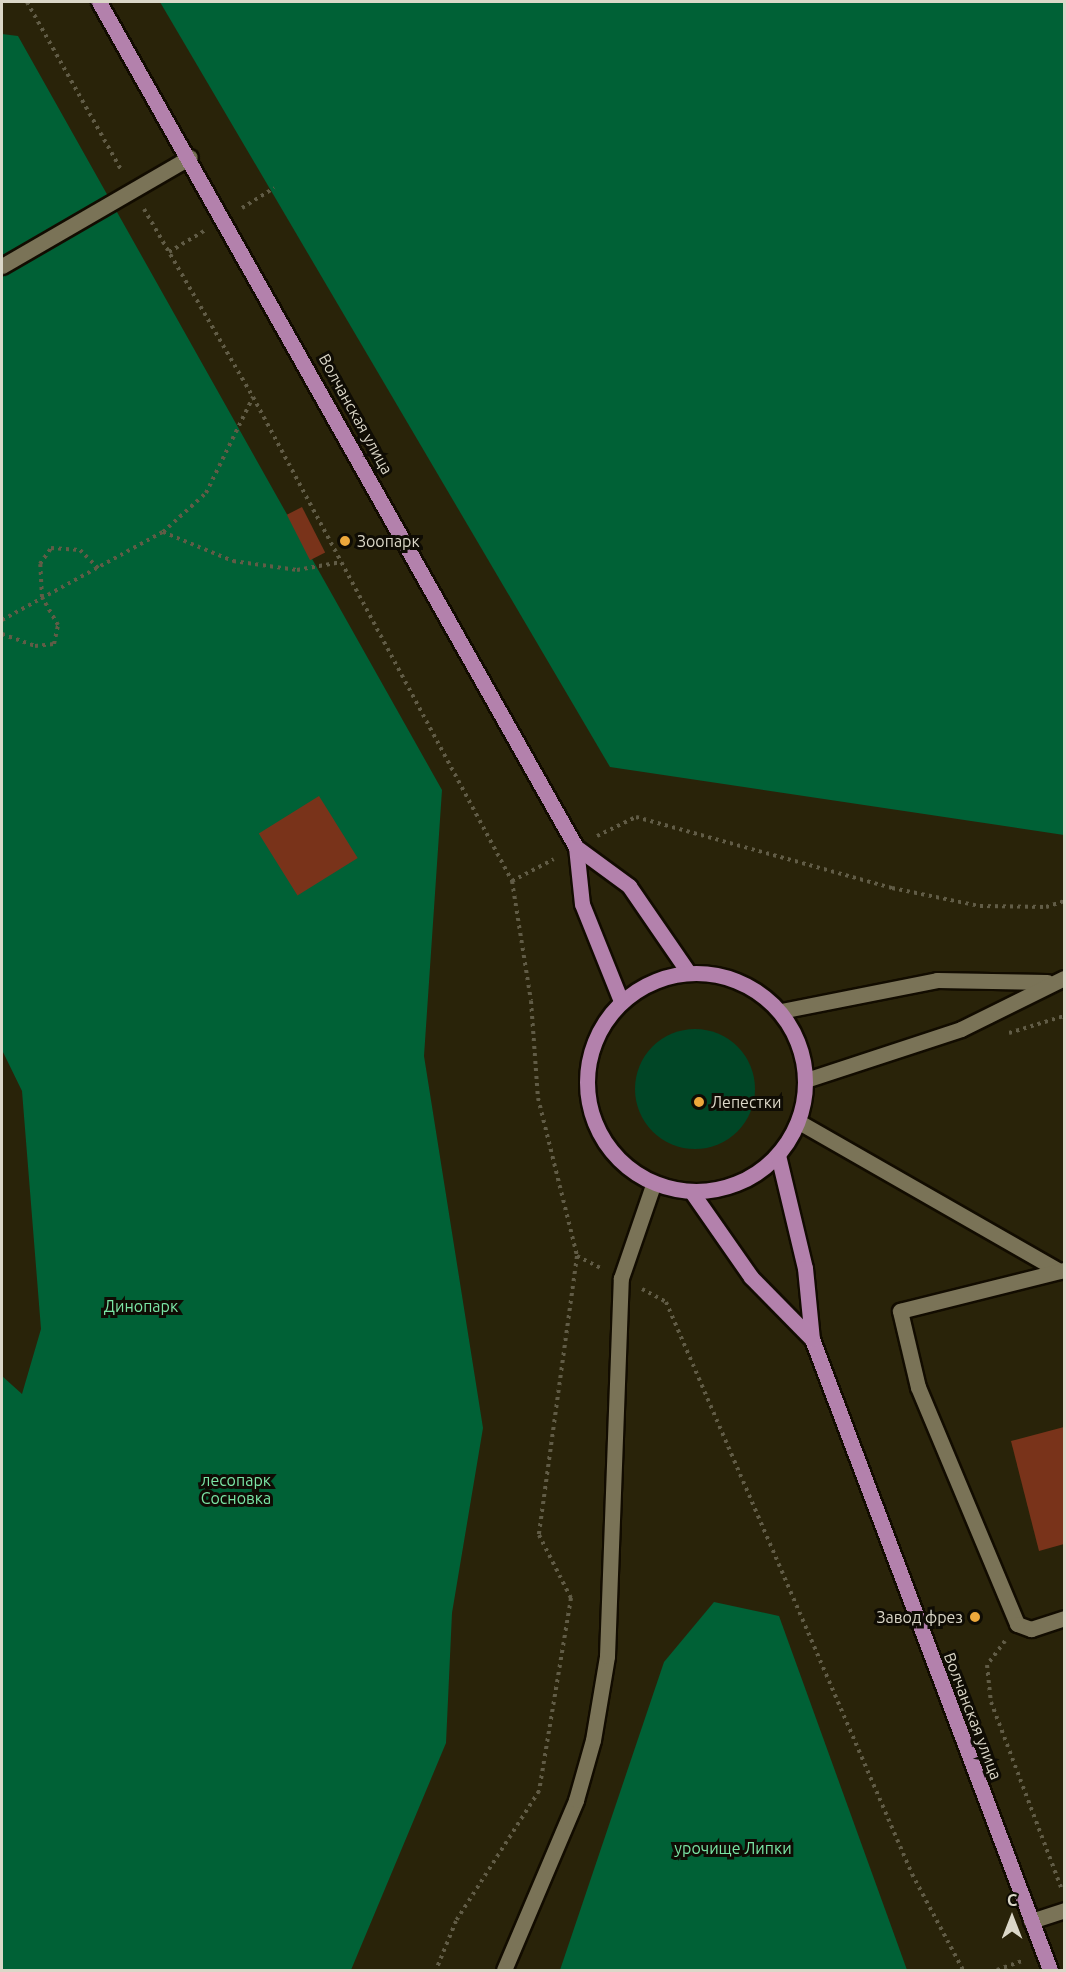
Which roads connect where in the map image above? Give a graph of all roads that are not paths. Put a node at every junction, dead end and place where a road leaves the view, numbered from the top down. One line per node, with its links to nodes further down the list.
1 (99, 2): 2 (main road, Волчанская улица)
2 (190, 157): 3 (street); 4 (main road, Волчанская улица)
3 (2, 267)
4 (576, 847): 5 (main road, Волчанская улица); 7 (main road, Волчанская улица)
5 (688, 972): 7 (main road); 8 (main road)
6 (1057, 980): 8 (street); 9 (street)
7 (621, 1001): 12 (main road)
8 (781, 1011): 9 (main road)
9 (809, 1079): 10 (main road)
10 (799, 1122): 11 (main road); 14 (street)
11 (778, 1155): 13 (main road); 15 (main road, Волчанская улица)
12 (653, 1185): 13 (main road); 19 (street)
13 (691, 1191): 15 (main road, Волчанская улица)
14 (1062, 1270): 16 (street)
15 (812, 1339): 18 (main road, Волчанская улица)
16 (1065, 1618)
17 (1065, 1910): 18 (street)
18 (1031, 1922): 20 (main road, Волчанская улица)
19 (504, 1971)
20 (1050, 1971)

